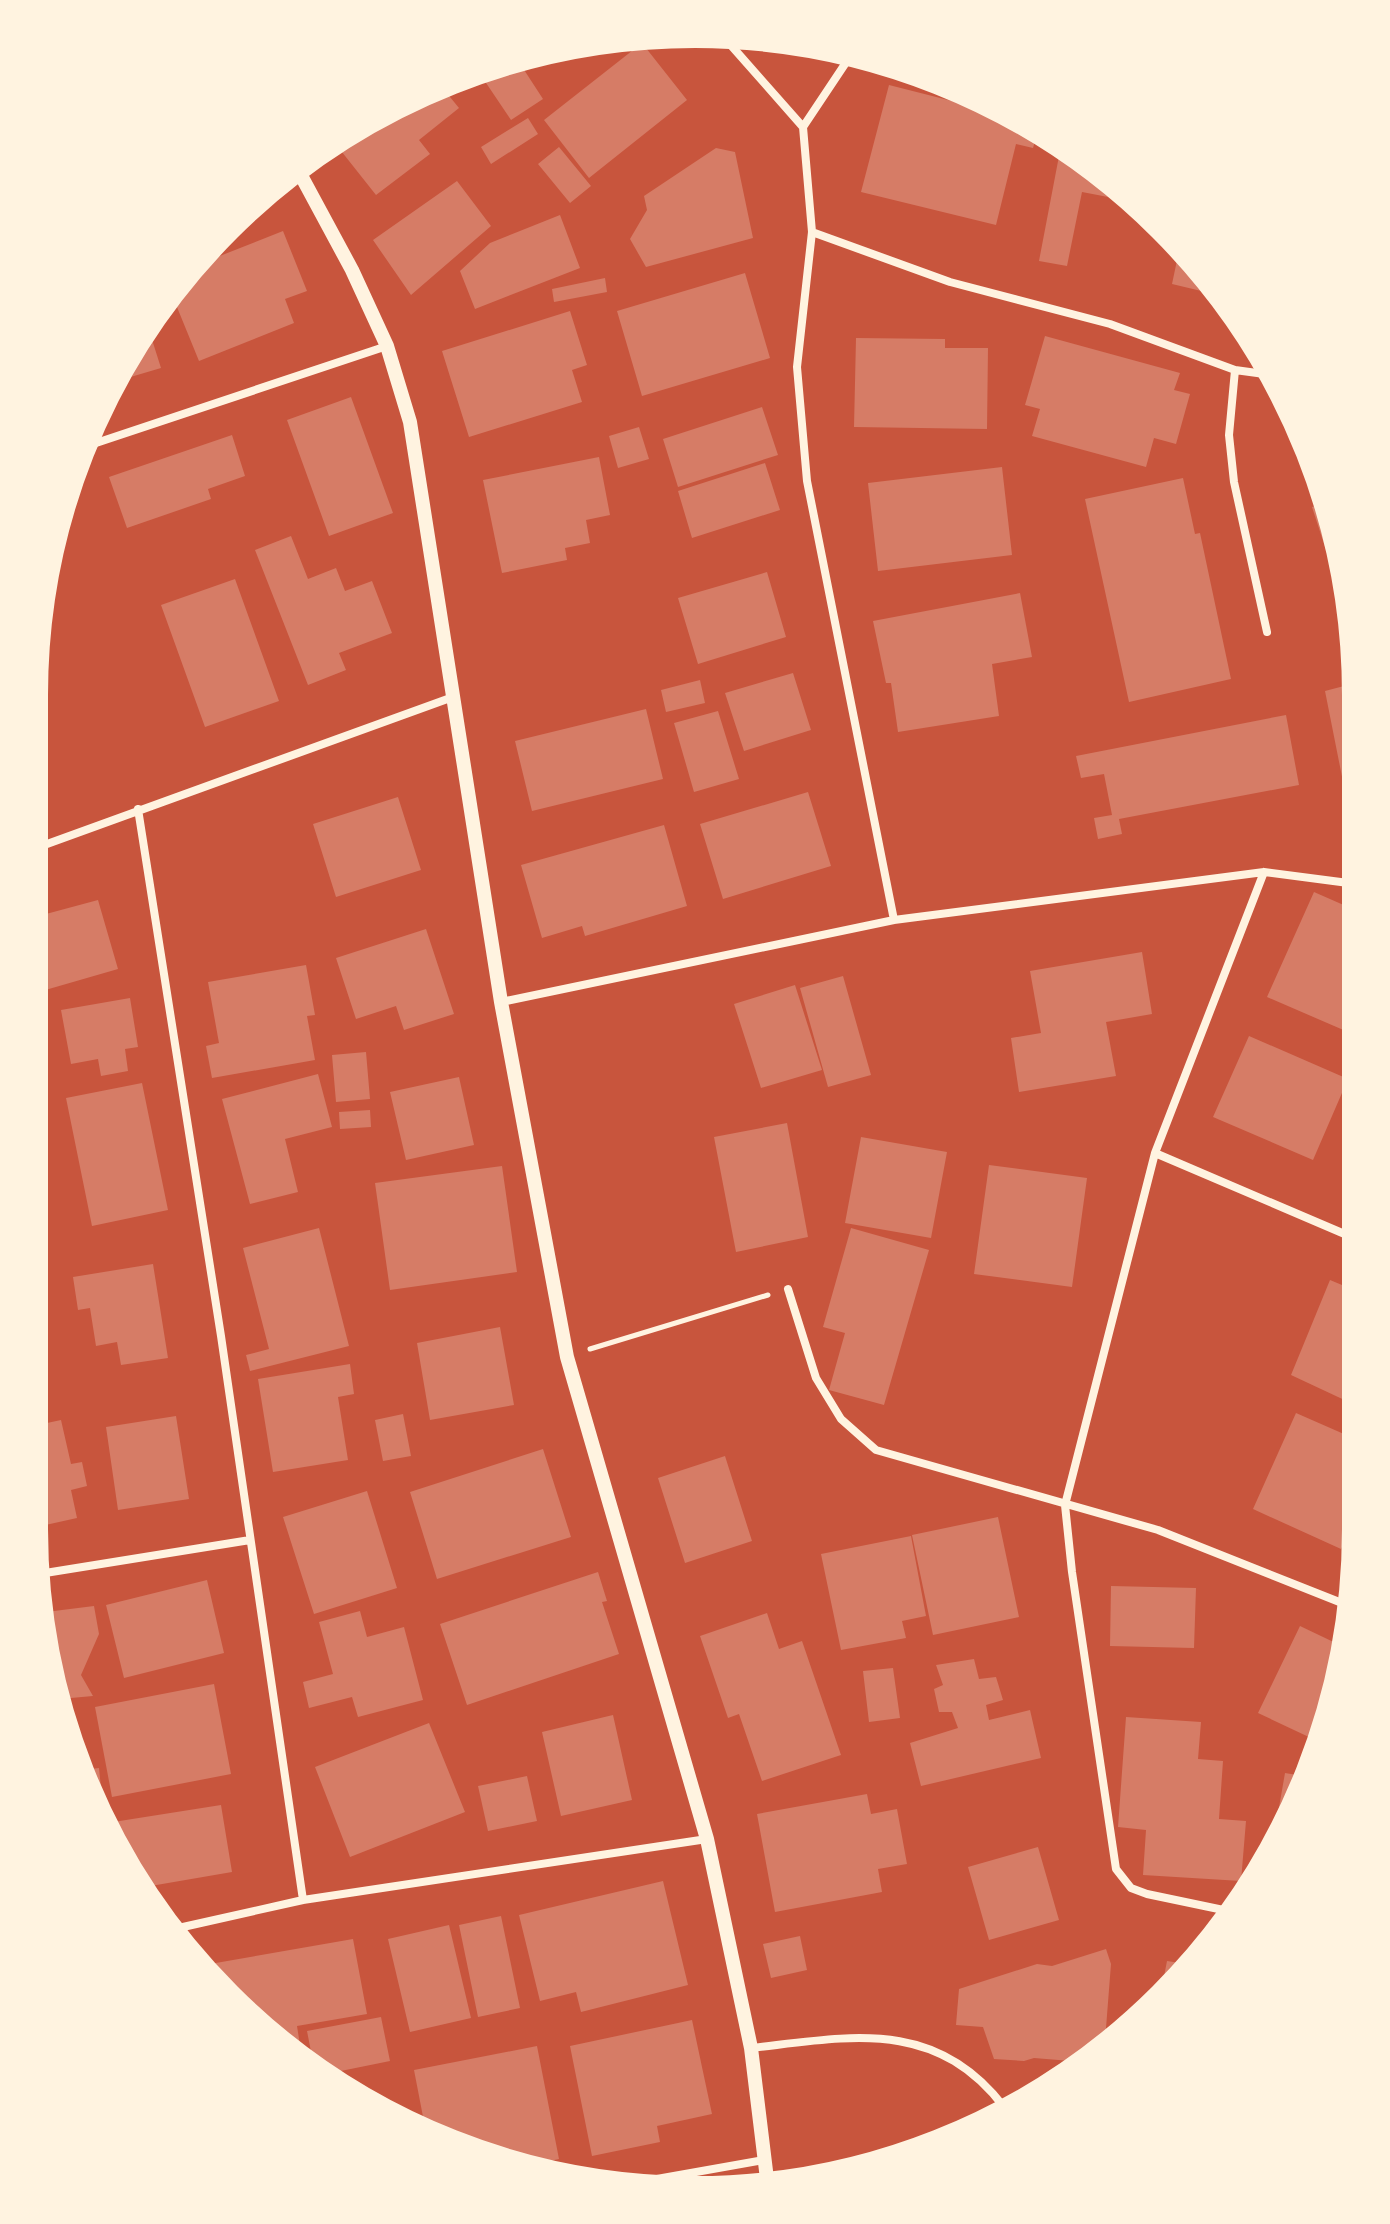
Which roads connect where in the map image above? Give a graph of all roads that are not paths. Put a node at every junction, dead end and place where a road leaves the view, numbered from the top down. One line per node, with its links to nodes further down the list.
1 (732, 47): 3 (street)
2 (845, 64): 3 (street)
3 (803, 127): 5 (street)
4 (302, 178): 6 (street)
5 (812, 232): 7 (street); 16 (street)
6 (387, 346): 9 (street); 11 (street)
7 (1235, 370): 8 (street); 10 (street)
8 (1258, 373)
9 (97, 443)
10 (1267, 632)
11 (453, 697): 12 (street); 17 (street)
12 (138, 809): 13 (street); 22 (street)
13 (46, 844)
14 (1264, 872): 15 (street); 16 (street); 18 (street)
15 (1344, 882)
16 (894, 920): 17 (street)
17 (501, 1002): 25 (street)
18 (1155, 1153): 19 (street); 21 (street)
19 (1344, 1234)
20 (788, 1289): 21 (street)
21 (1065, 1505): 24 (street); 27 (street)
22 (250, 1540): 23 (street); 26 (street)
23 (47, 1573)
24 (1339, 1602)
25 (707, 1839): 26 (street); 29 (street)
26 (303, 1900): 28 (street)
27 (1221, 1909)
28 (183, 1927)
29 (751, 2048): 30 (street); 31 (street)
30 (1000, 2102)
31 (764, 2160): 32 (street); 33 (street)
32 (766, 2174)
33 (666, 2177)

